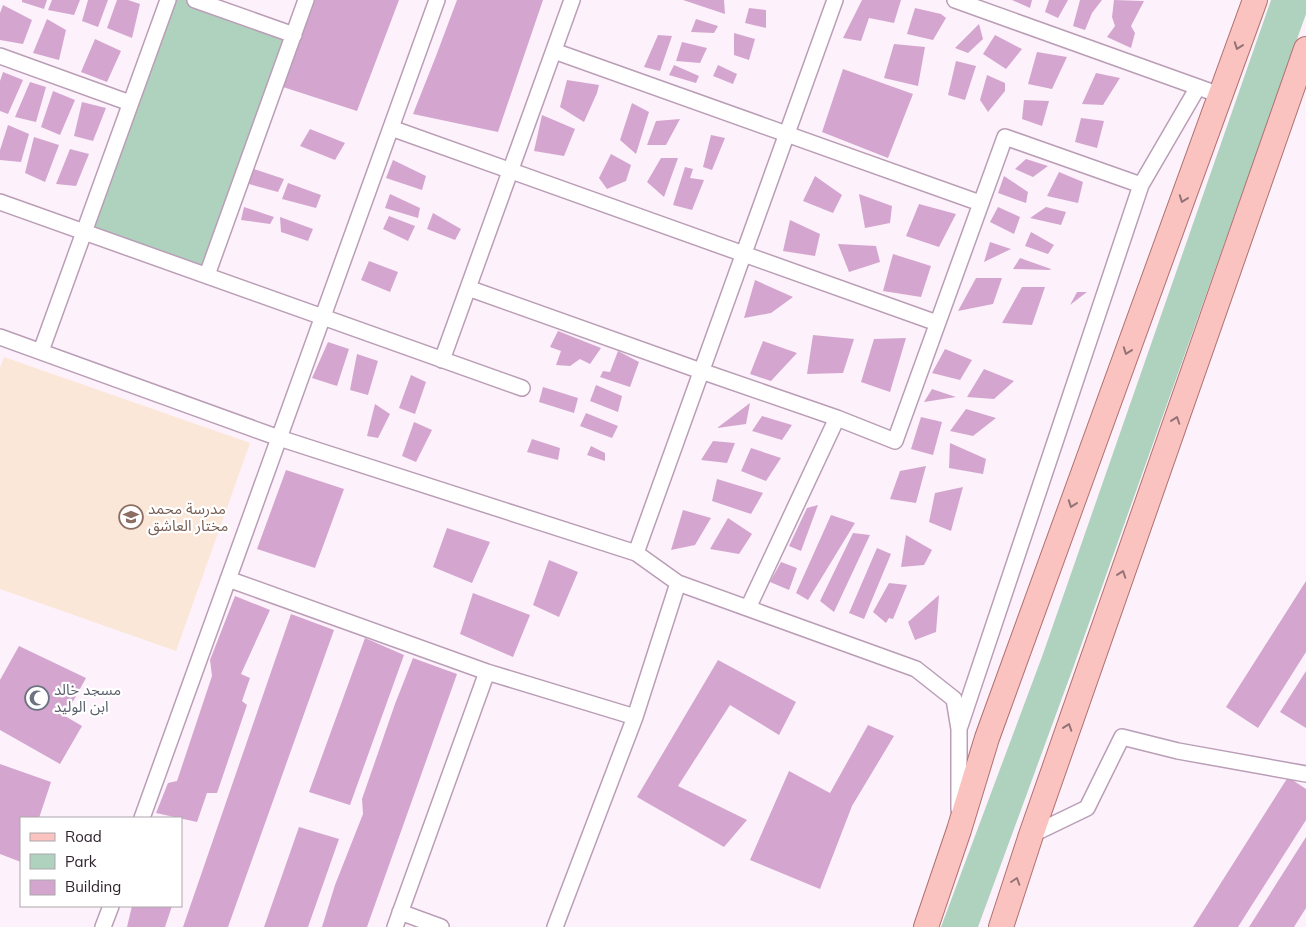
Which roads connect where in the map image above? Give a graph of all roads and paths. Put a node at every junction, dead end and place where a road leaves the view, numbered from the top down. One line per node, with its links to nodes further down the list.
1 (168, 0): 15 (street)
2 (195, 0): 9 (street)
3 (306, 0): 9 (street)
4 (437, 0): 16 (street)
5 (572, 0): 11 (street)
6 (835, 0): 17 (street)
7 (955, 0): 13 (street)
8 (1255, 0): 14 (main road, one-way to 14)
9 (294, 35): 24 (street)
10 (1306, 49): 45 (main road, one-way to 10)
11 (554, 51): 17 (street); 18 (street)
12 (0, 56): 15 (street)
13 (1198, 87): 14 (street); 19 (street)
14 (1220, 95): 44 (main road, one-way to 44)
15 (130, 103): 22 (street)
16 (391, 128): 18 (street); 26 (street)
17 (786, 134): 21 (street); 23 (street)
18 (511, 170): 23 (street); 25 (street)
19 (1141, 185): 21 (street); 41 (street)
20 (0, 202): 22 (street)
21 (980, 203): 27 (street)
22 (84, 232): 24 (street); 29 (street)
23 (743, 253): 27 (street); 31 (street)
24 (207, 275): 26 (street)
25 (468, 288): 30 (street); 31 (street)
26 (323, 317): 30 (street); 34 (street)
27 (937, 323): 33 (street)
28 (0, 337): 29 (street)
29 (41, 352): 34 (street)
30 (442, 360): 32 (street)
31 (701, 371): 33 (street); 35 (street)
32 (522, 388)
33 (837, 418): 38 (street)
34 (279, 438): 35 (street); 36 (street)
35 (636, 553): 37 (street)
36 (228, 579): 39 (street); 43 (street)
37 (678, 582): 38 (street); 40 (street)
38 (748, 608): 41 (street)
39 (487, 672): 40 (street); 47 (street)
40 (635, 717): 51 (street)
41 (959, 729): 44 (street)
42 (1306, 774): 45 (street)
43 (142, 817)
44 (959, 830): 52 (main road)
45 (1031, 835): 53 (main road, one-way to 45)
46 (110, 907): 48 (street)
47 (400, 912): 49 (street); 50 (street)
48 (103, 927)
49 (395, 927)
50 (441, 927)
51 (555, 927)
52 (926, 927)
53 (1001, 927)

